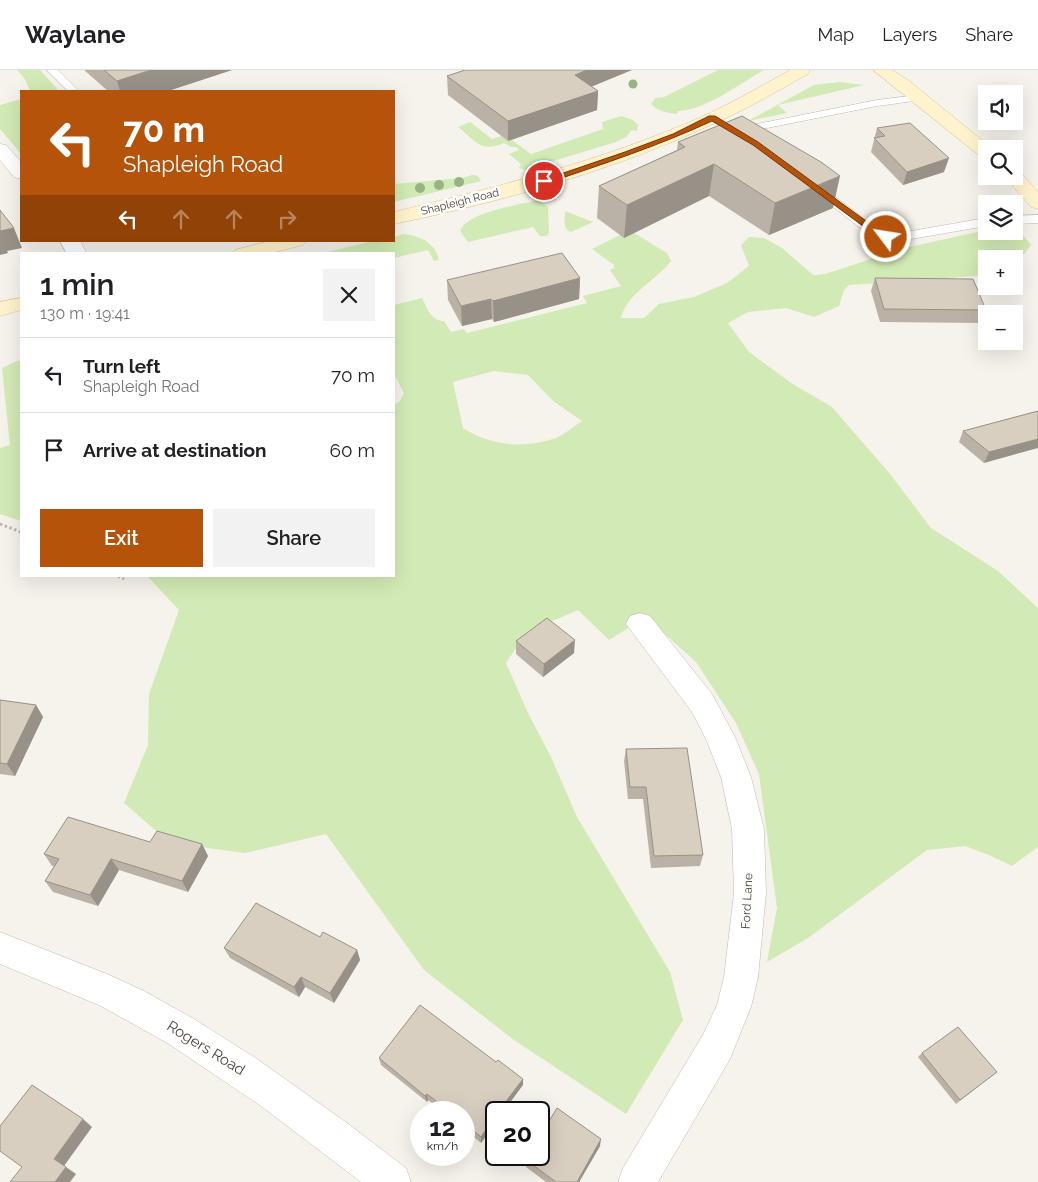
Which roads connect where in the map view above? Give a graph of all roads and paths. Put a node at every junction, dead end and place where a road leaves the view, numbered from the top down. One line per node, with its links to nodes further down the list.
1 (52, 70): 5 (lane)
2 (802, 70): 7 (main road, Shapleigh Road)
3 (880, 70): 4 (main road)
4 (900, 77): 6 (main road)
5 (73, 90)
6 (918, 98): 8 (lane); 10 (main road)
7 (712, 118): 8 (lane); 16 (main road, Shapleigh Road)
8 (736, 131): 9 (lane)
9 (749, 139)
10 (978, 146)
11 (0, 149): 12 (street)
12 (20, 172)
13 (803, 178): 19 (lane)
14 (1023, 185): 15 (main road)
15 (1035, 196)
16 (395, 218)
17 (1038, 219): 18 (lane)
18 (1023, 220)
19 (978, 223)
20 (282, 243): 21 (main road)
21 (249, 252)
22 (20, 304): 23 (main road)
23 (0, 309)
24 (0, 524): 25 (path)
25 (20, 532)
26 (120, 577): 27 (path)
27 (124, 579)
28 (640, 624): 31 (street, Ford Lane)
29 (0, 948): 30 (street, Rogers Road)
30 (392, 1182)
31 (637, 1182)

